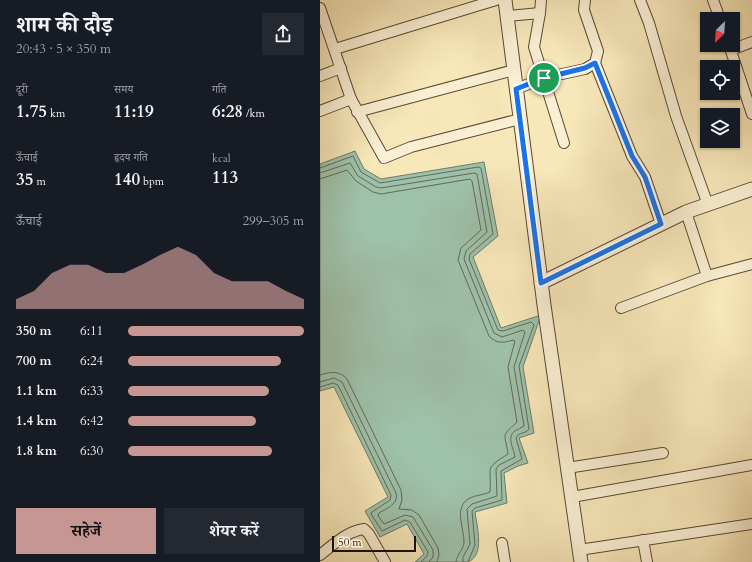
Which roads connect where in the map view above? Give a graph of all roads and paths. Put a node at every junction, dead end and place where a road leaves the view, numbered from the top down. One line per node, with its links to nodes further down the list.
1 (496, 0): 13 (street)
2 (504, 0): 10 (street)
3 (542, 0): 9 (street)
4 (585, 0): 15 (street)
5 (640, 0): 28 (street)
6 (713, 0): 8 (street)
7 (320, 8): 13 (street)
8 (717, 12)
9 (540, 13): 10 (street); 19 (street)
10 (507, 16): 17 (street)
11 (752, 42): 12 (street)
12 (740, 45)
13 (335, 49): 16 (street)
14 (731, 52): 24 (street)
15 (595, 63): 19 (street); 30 (street)
16 (341, 68): 18 (street); 21 (street)
17 (514, 70): 20 (street); 23 (street)
18 (320, 76)
19 (544, 78): 20 (street); 26 (street)
20 (516, 89): 25 (street)
21 (351, 100): 22 (street); 23 (street)
22 (320, 111)
23 (357, 112): 25 (street)
24 (752, 114)
25 (520, 119): 33 (street)
26 (564, 143)
27 (752, 189): 28 (street)
28 (708, 205): 29 (street)
29 (686, 212): 30 (street); 32 (street)
30 (661, 224): 33 (street)
31 (752, 264): 32 (street)
32 (707, 276): 34 (street)
33 (541, 283): 37 (street)
34 (621, 308)
35 (663, 453): 37 (street)
36 (752, 465): 38 (street)
37 (567, 468): 38 (street)
38 (572, 497): 43 (street)
39 (752, 524): 40 (street)
40 (643, 540): 43 (street); 46 (street)
41 (502, 543): 45 (street)
42 (320, 555): 44 (street)
43 (580, 556)
44 (385, 562)
45 (505, 562)
46 (647, 562)

